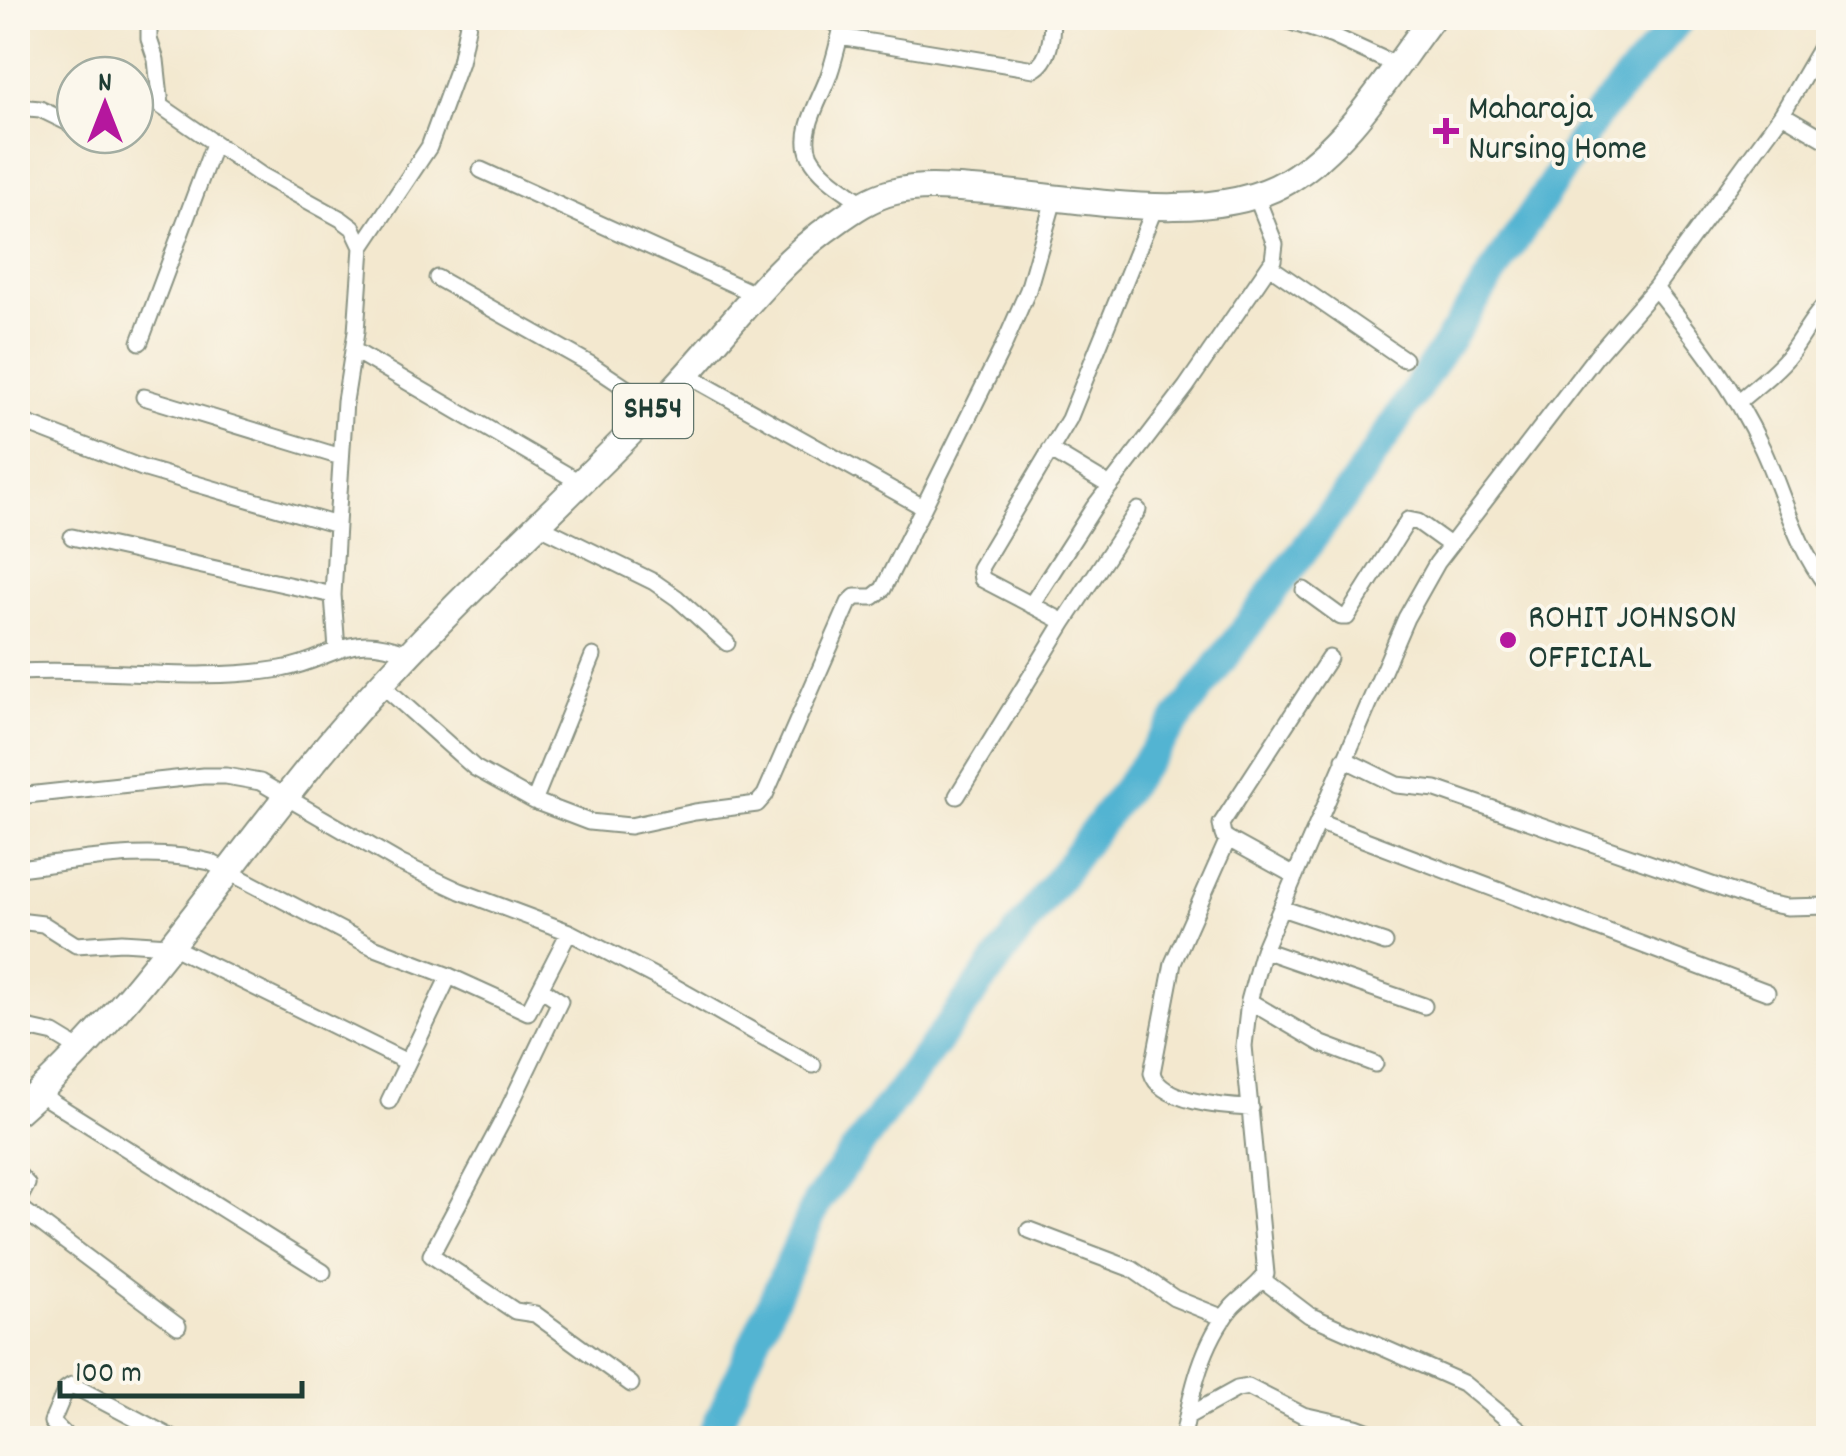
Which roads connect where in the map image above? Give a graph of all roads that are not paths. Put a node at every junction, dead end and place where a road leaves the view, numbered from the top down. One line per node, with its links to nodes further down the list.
1 (149, 18): 11 (street)
2 (469, 18): 22 (street)
3 (822, 18): 7 (street)
4 (1051, 18): 7 (street)
5 (1279, 18): 9 (street)
6 (1432, 18): 9 (main road, SH54)
7 (842, 27): 20 (street)
8 (1828, 35): 13 (street)
9 (1396, 65): 19 (main road, SH54)
10 (155, 101): 11 (street)
11 (160, 102): 16 (street)
12 (18, 106): 14 (street)
13 (1782, 114): 15 (street); 25 (street)
14 (55, 116)
15 (1828, 141)
16 (214, 144): 22 (street); 28 (street)
17 (482, 170): 26 (street)
18 (1055, 196): 20 (main road, SH54); 21 (main road, SH54); 40 (street)
19 (1256, 196): 21 (main road, SH54); 23 (street)
20 (864, 204): 26 (main road, SH54)
21 (1155, 206): 36 (street)
22 (362, 247): 29 (street)
23 (1269, 266): 30 (street); 39 (street)
24 (437, 278): 34 (street)
25 (1655, 288): 33 (street); 45 (street)
26 (757, 296): 31 (main road, SH54)
27 (1828, 302): 33 (street)
28 (140, 342)
29 (353, 350): 37 (street); 38 (street)
30 (1404, 358)
31 (687, 376): 34 (main road, SH54); 40 (street)
32 (144, 397): 37 (street)
33 (1738, 402): 46 (street)
34 (656, 408): 38 (main road, SH54)
35 (18, 420): 43 (street)
36 (1050, 450): 39 (street); 49 (street)
37 (341, 457): 43 (street)
38 (581, 483): 42 (main road, SH54)
39 (1110, 486): 49 (street)
40 (924, 507): 62 (street)
41 (1138, 510): 50 (street)
42 (536, 524): 51 (street); 53 (main road, SH54)
43 (337, 525): 48 (street)
44 (72, 538): 48 (street)
45 (1450, 545): 47 (street); 58 (street)
46 (1828, 587)
47 (1304, 590)
48 (333, 595): 52 (street)
49 (1031, 605): 50 (street)
50 (1064, 622): 60 (street)
51 (728, 643)
52 (338, 650): 53 (street); 56 (street)
53 (407, 654): 57 (main road, SH54)
54 (593, 656): 62 (street)
55 (1329, 658): 64 (street)
56 (18, 672)
57 (380, 684): 61 (main road, SH54); 62 (street)
58 (1344, 759): 63 (street); 68 (street)
59 (18, 796): 61 (street)
60 (957, 796)
61 (285, 797): 66 (main road, SH54); 71 (street)
62 (534, 801)
63 (1318, 822): 67 (street); 77 (street)
64 (1228, 838): 67 (street); 87 (street)
65 (18, 868): 66 (street)
66 (226, 870): 73 (main road, SH54); 75 (street)
67 (1295, 876): 69 (street)
68 (1828, 906)
69 (1282, 908): 72 (street); 74 (street)
70 (18, 921): 73 (street)
71 (569, 932): 76 (street); 84 (street)
72 (1386, 943)
73 (169, 945): 81 (main road, SH54); 82 (street)
74 (1263, 950): 78 (street); 79 (street)
75 (449, 976): 76 (street); 82 (street)
76 (542, 989): 96 (street)
77 (1766, 992)
78 (1249, 1000): 83 (street); 87 (street)
79 (1424, 1006)
80 (18, 1026): 81 (street)
81 (82, 1051): 85 (main road, SH54)
82 (408, 1062): 86 (street)
83 (1374, 1064)
84 (813, 1065)
85 (38, 1094): 88 (main road, SH54); 92 (street)
86 (388, 1101)
87 (1252, 1108): 93 (street)
88 (18, 1111)
89 (18, 1174): 90 (street)
90 (18, 1203): 95 (street)
91 (1029, 1230): 94 (street)
92 (323, 1272)
93 (1263, 1280): 94 (street); 102 (street)
94 (1224, 1318): 97 (street)
95 (178, 1326)
96 (632, 1384)
97 (1188, 1416): 100 (street); 101 (street)
98 (68, 1438): 99 (street)
99 (172, 1438)
100 (1183, 1438)
101 (1385, 1438)
102 (1530, 1438)

